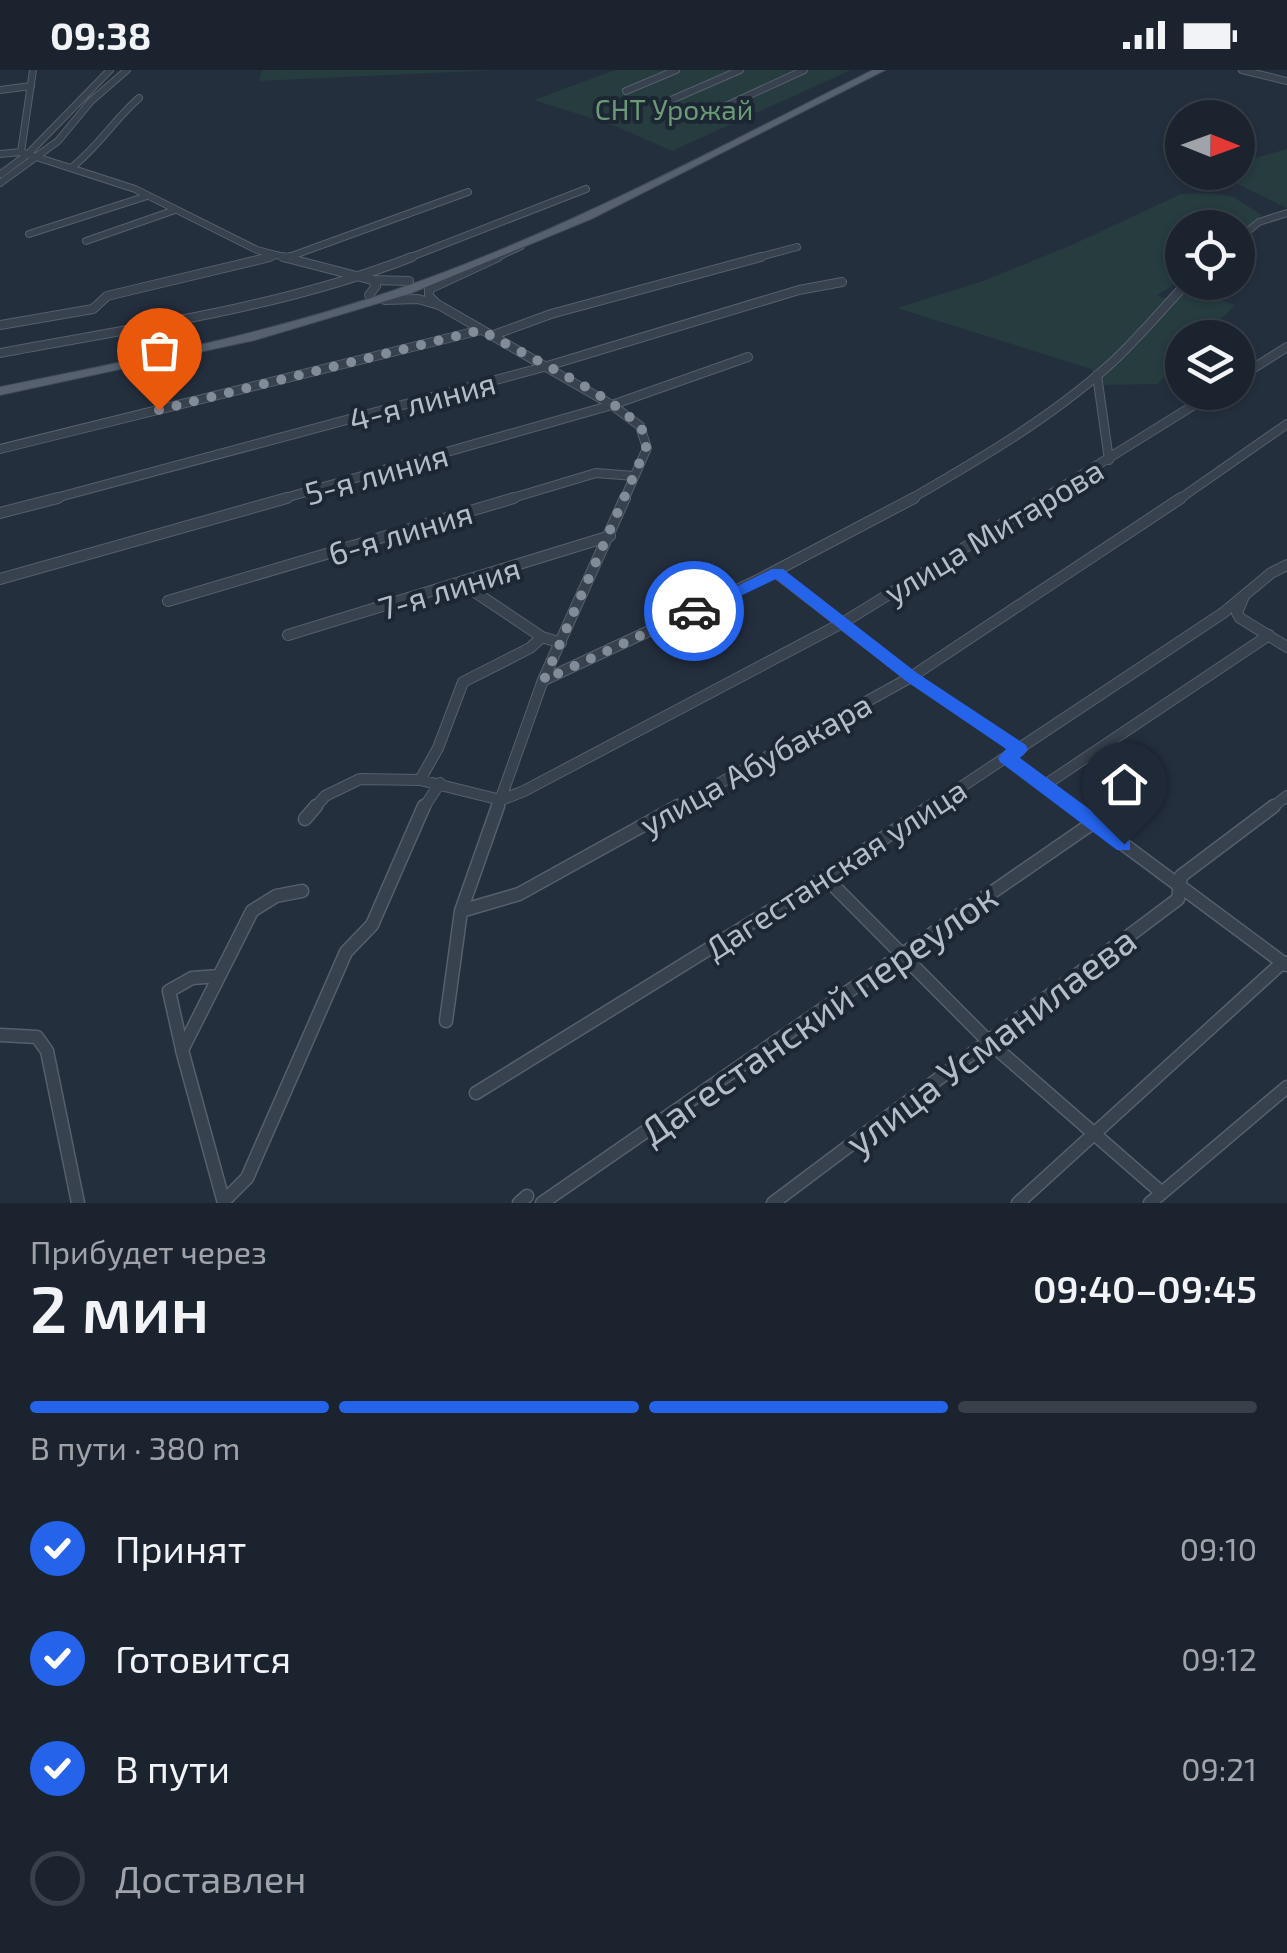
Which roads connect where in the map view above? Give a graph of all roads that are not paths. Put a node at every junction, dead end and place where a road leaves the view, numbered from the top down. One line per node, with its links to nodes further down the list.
1 (33, 70): 11 (street)
2 (110, 70): 17 (street)
3 (126, 70): 19 (street)
4 (676, 70): 13 (street)
5 (740, 70): 15 (street)
6 (804, 70): 16 (street)
7 (867, 70): 35 (main road)
8 (880, 70): 31 (main road)
9 (1242, 70): 10 (street)
10 (1286, 82)
11 (31, 86): 12 (street); 17 (street)
12 (0, 90)
13 (626, 91)
14 (139, 98): 20 (street)
15 (655, 108)
16 (702, 117)
17 (24, 153): 18 (street); 19 (street); 21 (street)
18 (0, 154)
19 (38, 158): 20 (street); 22 (street)
20 (72, 168): 25 (street)
21 (0, 175)
22 (0, 183)
23 (586, 190): 34 (street)
24 (468, 192): 33 (street)
25 (148, 196): 26 (street); 29 (street)
26 (175, 210): 30 (street); 33 (street)
27 (1287, 213): 28 (street)
28 (1255, 225)
29 (30, 234)
30 (86, 241)
31 (520, 246): 37 (main road); 39 (street)
32 (798, 246): 41 (street)
33 (282, 256): 34 (street); 40 (street)
34 (368, 278): 35 (street); 37 (street); 43 (street)
35 (410, 281): 37 (main road)
36 (842, 282): 45 (street, 4-я линия)
37 (374, 298): 39 (street); 48 (main road)
38 (1174, 300): 47 (street)
39 (439, 305): 41 (street)
40 (0, 325)
41 (486, 333): 45 (street); 52 (street)
42 (1287, 347): 46 (street)
43 (0, 353)
44 (748, 357): 49 (street, 5-я линия)
45 (544, 367): 49 (street); 55 (street, 4-я линия)
46 (1255, 367)
47 (1096, 376): 53 (street); 58 (street)
48 (0, 388)
49 (612, 405): 54 (street); 59 (street, 5-я линия)
50 (1187, 410): 53 (street, улица Митарова)
51 (1287, 424): 69 (street, улица Абубакара)
52 (0, 449)
53 (1109, 460): 63 (street, улица Митарова)
54 (634, 476): 56 (street); 62 (street, 6-я линия)
55 (0, 513)
56 (610, 536): 60 (street, 7-я линия); 67 (street)
57 (1287, 565): 61 (street, Дагестанская улица)
58 (778, 573): 63 (street); 70 (street)
59 (0, 579)
60 (463, 584): 64 (street, 7-я линия); 66 (street)
61 (1246, 592): 65 (street); 71 (street, Дагестанская улица)
62 (168, 601)
63 (844, 622): 69 (street); 77 (street, улица Митарова)
64 (288, 635)
65 (1269, 635): 68 (street); 75 (street)
66 (542, 637): 67 (street); 73 (street)
67 (561, 643): 70 (street)
68 (1287, 647)
69 (912, 677): 71 (street); 83 (street, улица Абубакара)
70 (544, 680): 77 (street)
71 (1020, 750): 72 (street, Дагестанская улица)
72 (1007, 758): 75 (street); 80 (street, Дагестанская улица)
73 (420, 780): 74 (street); 78 (street)
74 (440, 783): 77 (street); 96 (street)
75 (1045, 784): 79 (street)
76 (1287, 796): 81 (street, улица Усманилаева)
77 (502, 800): 83 (street)
78 (304, 819)
79 (1094, 822): 81 (street); 84 (street, Дагестанский переулок)
80 (825, 877): 84 (street); 92 (street, Дагестанская улица)
81 (1183, 888): 85 (street); 89 (street, улица Усманилаева)
82 (302, 891): 86 (street)
83 (461, 911): 87 (street)
84 (904, 955): 89 (street); 95 (street, Дагестанский переулок)
85 (1285, 964): 93 (street)
86 (219, 976): 90 (street); 90 (street)
87 (446, 1021)
88 (0, 1035): 97 (street)
89 (989, 1042): 93 (street); 98 (street, улица Усманилаева)
90 (182, 1050): 96 (street)
91 (1287, 1087): 94 (street)
92 (476, 1093)
93 (1093, 1135): 94 (street); 99 (street)
94 (1156, 1198)
95 (530, 1201)
96 (224, 1202)
97 (78, 1203)
98 (773, 1203)
99 (1018, 1203)

